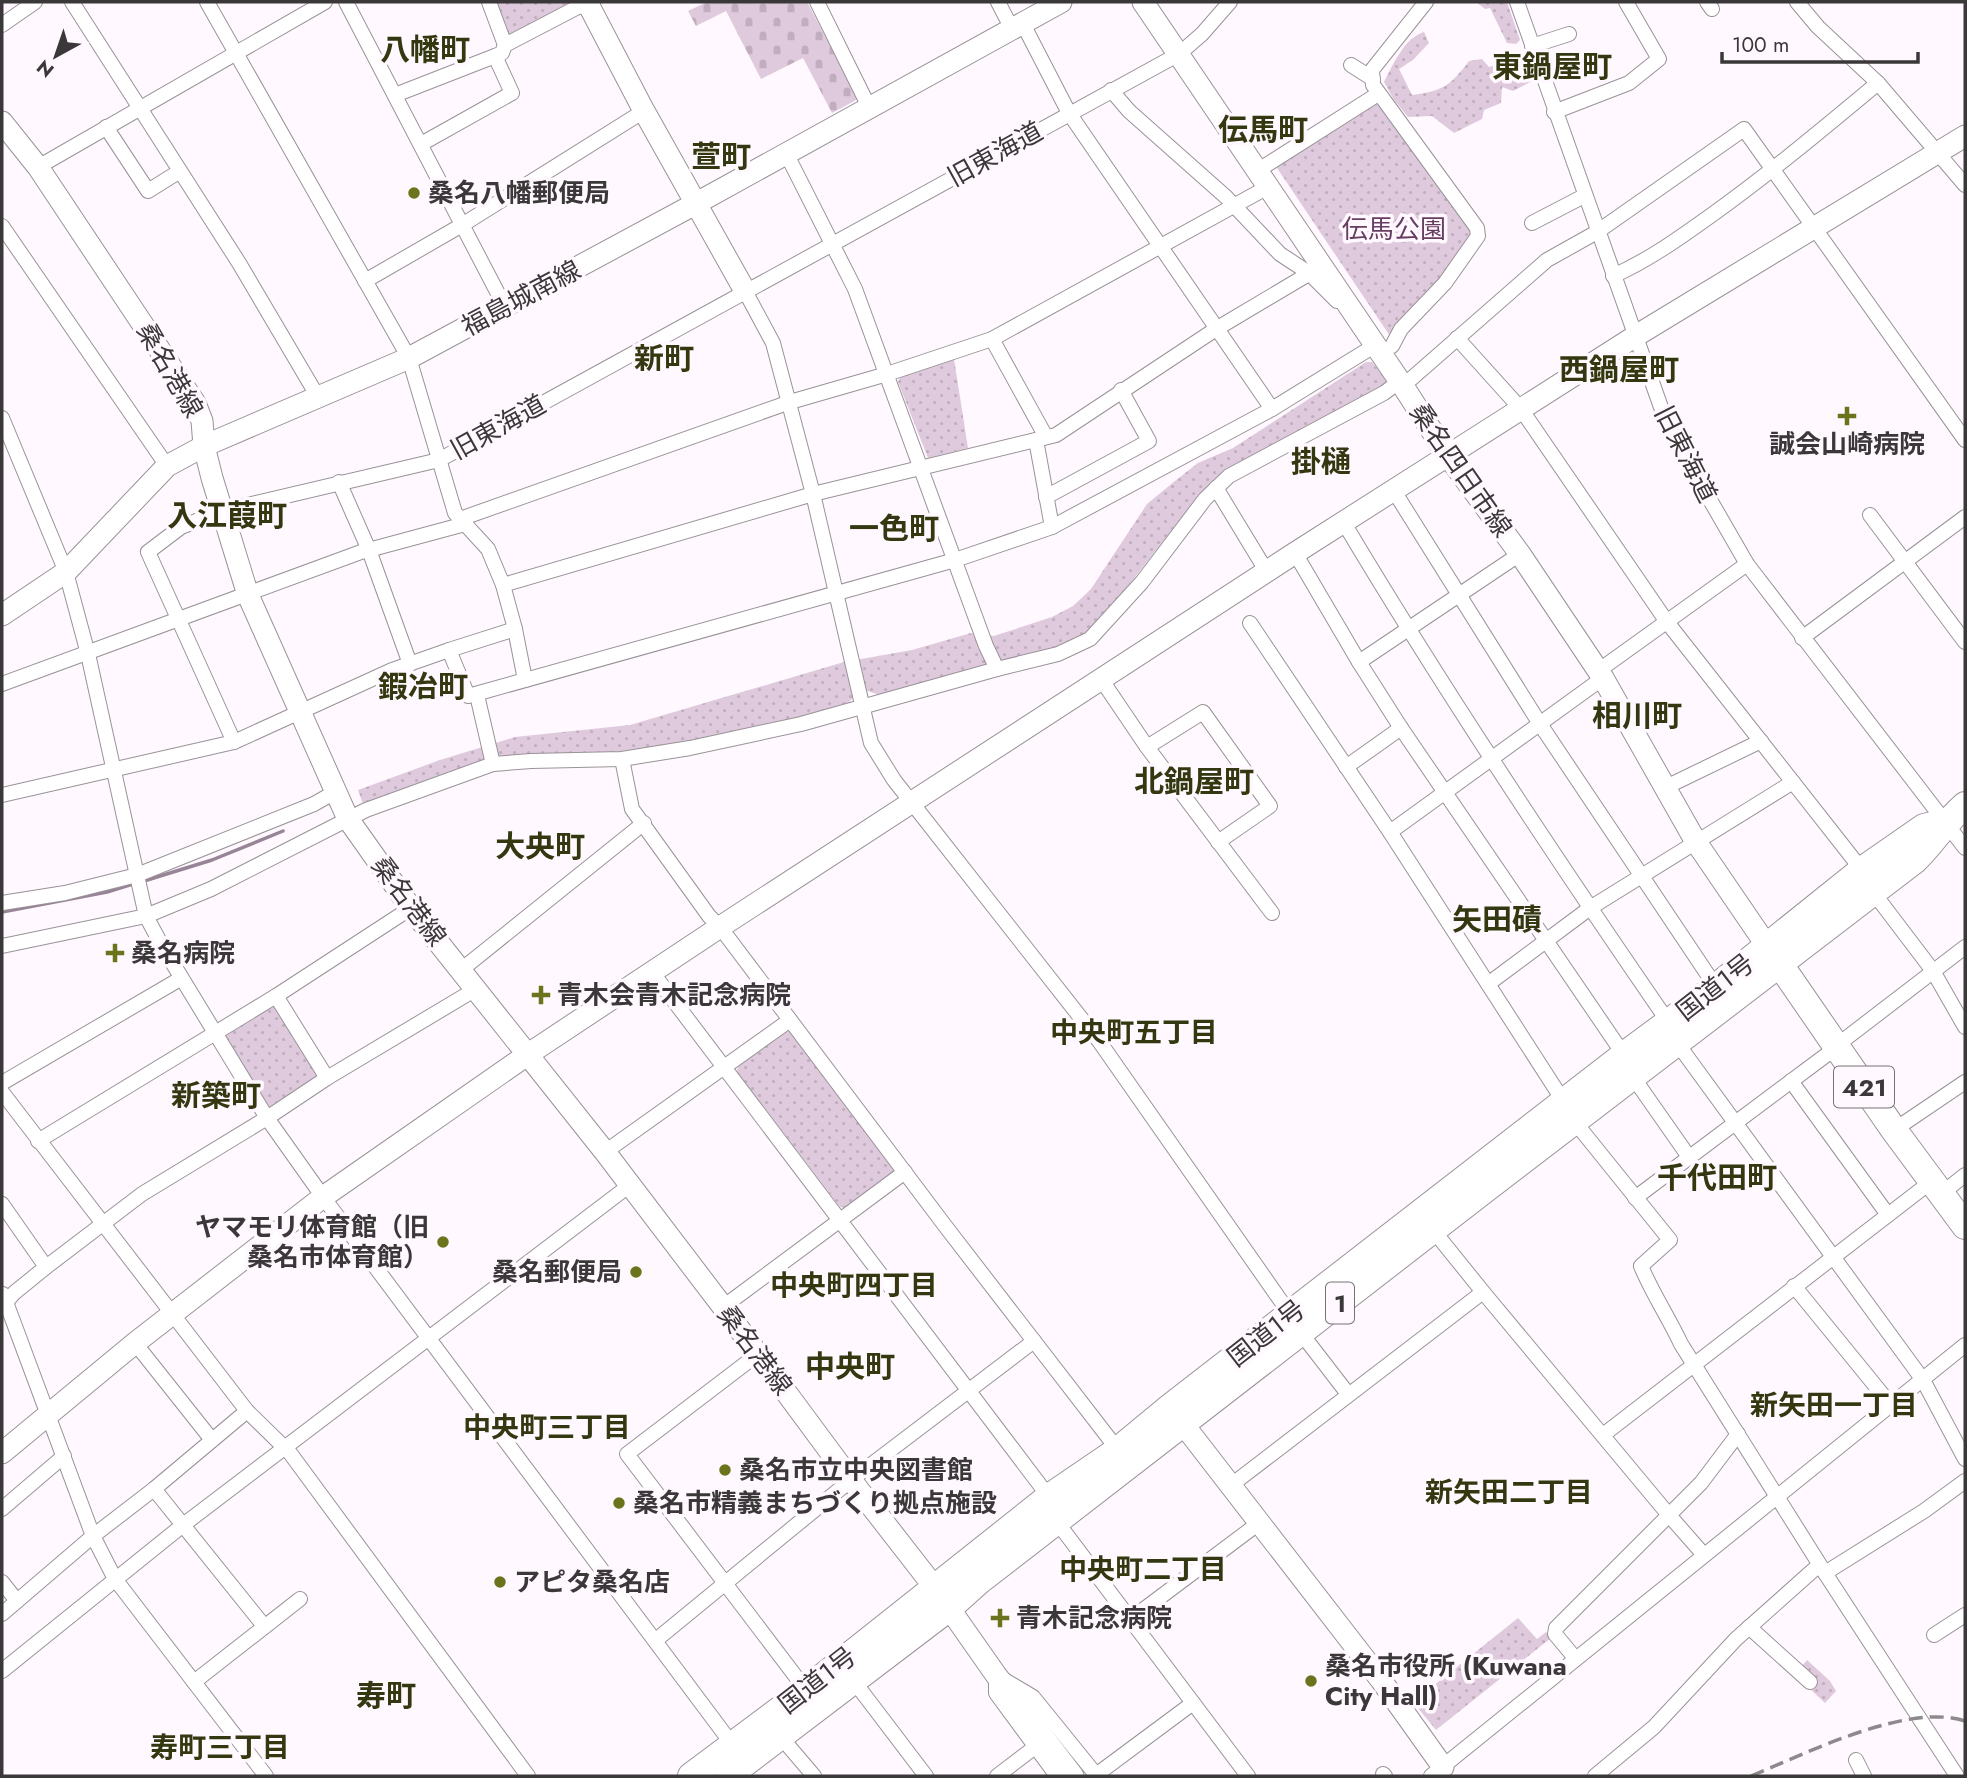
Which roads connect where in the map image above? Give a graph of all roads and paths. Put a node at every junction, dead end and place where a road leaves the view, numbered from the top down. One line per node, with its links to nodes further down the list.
1 (35, 2): 17 (street)
2 (72, 2): 30 (street)
3 (207, 2): 22 (street)
4 (325, 2): 22 (street)
5 (346, 2): 28 (street)
6 (489, 2): 21 (street)
7 (590, 2): 21 (street); 32 (main road)
8 (817, 2): 31 (street)
9 (998, 2): 18 (street)
10 (1061, 2): 18 (main road, 福島城南線)
11 (1143, 2): 23 (main road, 桑名四日市線)
12 (1230, 2): 23 (street, 旧東海道)
13 (1517, 2): 20 (street, 旧東海道)
14 (1626, 2): 33 (street)
15 (1797, 2): 26 (street)
16 (1423, 3): 25 (street)
17 (2, 24)
18 (1017, 27): 31 (main road, 福島城南線); 34 (street)
19 (1569, 34): 20 (street)
20 (1532, 46): 33 (street, 旧東海道)
21 (500, 50): 28 (street); 38 (street)
22 (236, 51): 30 (street); 58 (street)
23 (1179, 54): 27 (street, 旧東海道); 44 (main road, 桑名四日市線)
24 (1351, 65): 25 (street)
25 (1373, 79): 29 (street)
26 (1878, 83): 40 (street); 43 (street)
27 (1111, 90): 34 (street, 旧東海道); 48 (street)
28 (395, 94): 38 (street)
29 (1378, 94): 44 (street); 65 (street)
30 (139, 107): 36 (street); 42 (street)
31 (869, 107): 39 (main road, 福島城南線)
32 (644, 111): 47 (main road); 50 (street)
33 (1554, 112): 46 (street, 旧東海道)
34 (1069, 113): 54 (street, 旧東海道); 55 (street)
35 (2, 122): 41 (main road, 桑名港線)
36 (106, 127): 41 (street); 42 (street)
37 (1965, 136): 40 (main road)
38 (421, 144): 50 (street)
39 (786, 153): 47 (main road, 福島城南線); 54 (street)
40 (1937, 153): 45 (street); 52 (main road)
41 (38, 167): 77 (main road, 桑名港線)
42 (180, 171): 70 (street)
43 (1773, 171): 52 (street); 53 (street); 57 (street)
44 (1263, 179): 48 (street); 56 (main road, 桑名四日市線)
45 (1965, 186)
46 (1584, 196): 49 (street); 53 (street, 旧東海道)
47 (695, 204): 59 (main road); 60 (main road, 福島城南線)
48 (1235, 207): 55 (street); 56 (street)
49 (1532, 223)
50 (462, 225): 58 (street); 60 (street)
51 (2, 226): 80 (street)
52 (1814, 228): 62 (main road); 76 (street)
53 (1597, 232): 57 (street, 旧東海道); 63 (street)
54 (833, 243): 59 (street, 旧東海道); 67 (street)
55 (1161, 247): 61 (street); 64 (street)
56 (1315, 269): 61 (street); 65 (main road, 桑名四日市線)
57 (1613, 276): 62 (street, 旧東海道)
58 (365, 281): 66 (street)
59 (745, 291): 71 (street); 79 (street, 旧東海道)
60 (505, 307): 66 (main road, 福島城南線)
61 (1216, 328): 69 (street); 72 (street)
62 (1634, 337): 73 (main road); 98 (street, 旧東海道)
63 (1457, 338): 68 (street); 73 (street)
64 (992, 339): 67 (street); 75 (street)
65 (1383, 346): 68 (main road, 桑名四日市線); 72 (street)
66 (409, 358): 70 (main road, 福島城南線); 79 (street)
67 (887, 374): 71 (street); 81 (street)
68 (1402, 384): 78 (main road, 桑名四日市線); 83 (street)
69 (1121, 390): 75 (street); 86 (street)
70 (318, 397): 77 (main road, 福島城南線)
71 (790, 402): 85 (street); 90 (street)
72 (1272, 409): 92 (street)
73 (1521, 409): 78 (main road); 107 (street)
74 (2, 418): 99 (street)
75 (1041, 439): 81 (street); 86 (street)
76 (1965, 440)
77 (204, 446): 80 (main road, 福島城南線); 87 (main road, 桑名港線)
78 (1448, 456): 84 (main road); 95 (main road, 桑名四日市線)
79 (439, 460): 82 (street); 90 (street, 旧東海道)
80 (167, 466): 99 (main road, 福島城南線)
81 (922, 466): 85 (street); 96 (street)
82 (340, 482): 87 (street); 93 (street)
83 (1216, 488): 100 (street); 117 (street)
84 (1394, 491): 91 (main road); 104 (street)
85 (813, 494): 101 (street); 102 (street)
86 (1046, 497): 92 (street)
87 (222, 511): 103 (main road, 桑名港線); 106 (street)
88 (1870, 515): 97 (street)
89 (1965, 517): 97 (street)
90 (463, 522): 93 (street); 101 (street, 旧東海道)
91 (1344, 523): 94 (main road); 110 (street)
92 (1052, 527): 96 (street)
93 (369, 550): 103 (street); 116 (street)
94 (1295, 553): 100 (main road); 115 (street)
95 (1520, 554): 104 (street); 118 (main road, 桑名四日市線)
96 (955, 561): 102 (street); 117 (street)
97 (1906, 562): 111 (street); 112 (street)
98 (1747, 564): 107 (street); 111 (street, 旧東海道)
99 (66, 572): 105 (main road, 福島城南線); 114 (street)
100 (1267, 572): 119 (main road)
101 (503, 585): 109 (street, 旧東海道)
102 (836, 592): 120 (street); 123 (street)
103 (248, 595): 106 (street); 124 (main road, 桑名港線)
104 (1459, 596): 110 (street); 125 (street)
105 (2, 615)
106 (178, 621): 114 (street); 127 (street)
107 (1667, 622): 118 (street); 128 (street)
108 (1250, 623): 133 (street)
109 (515, 628): 113 (street); 120 (street, 旧東海道)
110 (1407, 629): 115 (street); 131 (street)
111 (1802, 638): 141 (street, 旧東海道)
112 (1965, 642)
113 (449, 650): 116 (street); 122 (street)
114 (88, 654): 121 (street); 134 (street)
115 (1359, 662): 126 (street)
116 (410, 664): 124 (street)
117 (997, 669): 123 (street)
118 (1600, 674): 125 (street); 136 (main road, 桑名四日市線)
119 (1101, 679): 129 (street); 140 (main road)
120 (526, 680): 122 (street)
121 (2, 684)
122 (477, 695): 132 (street)
123 (862, 706): 130 (street); 140 (street)
124 (300, 712): 127 (street); 137 (main road, 桑名港線)
125 (1540, 724): 131 (street); 149 (street)
126 (1401, 728): 133 (street); 138 (street)
127 (234, 741): 134 (street)
128 (1762, 741): 135 (street); 136 (street)
129 (1147, 747): 145 (street); 145 (street)
130 (622, 759): 132 (street); 143 (street)
131 (1491, 759): 138 (street); 153 (street)
132 (493, 764): 142 (street)
133 (1346, 767): 144 (street)
134 (113, 770): 139 (street); 148 (street)
135 (1793, 782): 146 (street); 150 (street)
136 (1664, 788): 146 (main road, 桑名四日市線)
137 (335, 792): 142 (main road, 桑名港線); 148 (street)
138 (1445, 793): 144 (street); 157 (street)
139 (2, 795)
140 (913, 802): 156 (main road); 208 (street)
141 (1955, 814): 147 (street, 旧東海道); 150 (highway, 国道1号 / 1)
142 (348, 818): 152 (main road, 桑名港線); 155 (street)
143 (644, 823): 156 (street); 161 (street)
144 (1390, 832): 165 (street)
145 (1218, 842): 154 (street)
146 (1696, 842): 149 (street); 160 (main road, 桑名四日市線)
147 (1965, 848)
148 (136, 875): 151 (street); 155 (street)
149 (1640, 876): 153 (street); 166 (street)
150 (1868, 881): 160 (highway, 国道1号 / 1); 162 (street)
151 (2, 904)
152 (411, 908): 161 (main road, 桑名港線); 168 (street)
153 (1590, 908): 157 (street); 171 (street)
154 (1272, 913)
155 (146, 916): 158 (street); 164 (street)
156 (720, 927): 163 (main road); 169 (street)
157 (1545, 941): 165 (street); 175 (street)
158 (2, 946)
159 (1963, 953): 162 (street)
160 (1773, 955): 166 (highway, 国道1号 / 1); 171 (highway, 国道1号 / 1); 173 (highway, 421)
161 (461, 970): 167 (main road, 桑名港線)
162 (1933, 971): 170 (street); 173 (street)
163 (652, 972): 174 (main road); 176 (street)
164 (180, 979): 172 (street); 180 (street)
165 (1488, 984): 182 (street)
166 (1716, 987): 171 (highway, 国道1号 / 1)
167 (476, 989): 174 (main road, 桑名港線); 177 (street)
168 (276, 996): 172 (street); 177 (street)
169 (790, 1020): 176 (street); 189 (street)
170 (1965, 1027)
171 (1673, 1033): 175 (highway, 国道1号 / 1); 184 (street)
172 (215, 1034): 183 (street); 186 (street)
173 (1837, 1046): 178 (street); 185 (highway, 421)
174 (527, 1055): 187 (main road, 桑名港線); 193 (main road)
175 (1629, 1066): 182 (highway, 国道1号 / 1); 188 (street)
176 (724, 1067): 187 (street); 197 (street)
177 (327, 1077): 183 (street)
178 (1791, 1081): 184 (street); 196 (street)
179 (1965, 1082): 185 (street)
180 (2, 1083)
181 (4, 1100): 186 (street)
182 (1569, 1112): 194 (street); 200 (highway, 国道1号 / 1); 208 (highway, 国道1号 / 1)
183 (267, 1118): 193 (street); 198 (street)
184 (1736, 1122): 188 (street); 201 (street)
185 (1894, 1130): 192 (highway, 421)
186 (37, 1141): 198 (street)
187 (605, 1152): 191 (main road, 桑名港線)
188 (1689, 1157): 194 (street)
189 (905, 1172): 197 (street); 210 (street)
190 (1965, 1175): 192 (street)
191 (630, 1185): 206 (main road, 桑名港線); 209 (street)
192 (1937, 1188): 196 (street); 199 (highway, 421)
193 (323, 1197): 207 (main road); 209 (street)
194 (1635, 1198): 214 (street)
195 (2, 1205): 202 (street)
196 (1888, 1215): 201 (street)
197 (839, 1220): 206 (street); 216 (street)
198 (102, 1223): 202 (street); 207 (street)
199 (1965, 1226)
200 (1433, 1230): 204 (street); 208 (highway, 国道1号 / 1)
201 (1833, 1256): 203 (street); 215 (street)
202 (46, 1267): 205 (street)
203 (1794, 1286): 214 (street); 218 (street)
204 (1483, 1292): 217 (street); 223 (street)
205 (4, 1300): 220 (street)
206 (723, 1307): 213 (main road, 桑名港線)
207 (173, 1314): 211 (main road); 219 (street)
208 (1296, 1323): 217 (street); 221 (highway, 国道1号 / 1)
209 (428, 1337): 225 (street); 255 (street)
210 (1034, 1341): 216 (street); 226 (street)
211 (135, 1343): 220 (main road); 224 (street)
212 (1965, 1345): 215 (street)
213 (758, 1354): 230 (main road, 桑名港線); 245 (street)
214 (1693, 1364): 222 (street); 223 (street)
215 (1923, 1380): 218 (street); 229 (street)
216 (968, 1391): 230 (street); 236 (street)
217 (1348, 1394): 232 (street)
218 (1891, 1405): 234 (street)
219 (247, 1411): 224 (street); 225 (street)
220 (49, 1414): 227 (main road); 228 (street)
221 (1176, 1416): 226 (highway, 国道1号 / 1); 232 (main road); 236 (highway, 国道1号 / 1)
222 (1738, 1434): 234 (street); 237 (street)
223 (1603, 1435): 237 (street)
224 (212, 1440): 233 (street)
225 (284, 1449): 239 (street); 270 (street)
226 (1118, 1450): 236 (highway, 国道1号 / 1)
227 (2, 1453)
228 (64, 1456): 235 (street); 240 (street)
229 (1965, 1459)
230 (851, 1480): 245 (street); 246 (main road, 桑名港線)
231 (1965, 1481): 242 (street)
232 (1230, 1486): 238 (main road)
233 (154, 1489): 239 (street); 240 (street)
234 (1777, 1498): 241 (street); 242 (street)
235 (2, 1509)
236 (1053, 1509): 246 (highway, 国道1号 / 1); 251 (street)
237 (1668, 1514): 241 (street); 256 (street)
238 (1259, 1523): 251 (street); 268 (main road)
239 (183, 1525): 243 (street); 252 (street)
240 (93, 1536): 243 (street); 248 (street)
241 (1704, 1555): 256 (street)
242 (1822, 1569): 253 (street); 282 (street)
243 (115, 1579): 257 (street); 260 (street)
244 (2, 1582): 248 (street)
245 (724, 1584): 255 (street); 262 (street)
246 (942, 1598): 258 (main road, 桑名港線); 259 (highway, 国道1号 / 1); 262 (highway, 国道1号 / 1)
247 (300, 1599): 252 (street)
248 (17, 1601): 249 (street)
249 (2, 1614)
250 (1965, 1615): 254 (street)
251 (1131, 1619): 263 (street)
252 (264, 1626): 260 (street)
253 (1749, 1627): 261 (street); 280 (street)
254 (1934, 1635)
255 (656, 1640): 266 (street)
256 (1575, 1658): 268 (street)
257 (2, 1671)
258 (996, 1675): 265 (main road, 桑名港線); 278 (street)
259 (853, 1680): 264 (highway, 国道1号 / 1); 274 (street)
260 (194, 1682): 269 (street)
261 (1810, 1682)
262 (806, 1689): 266 (highway, 国道1号 / 1)
263 (1193, 1703): 278 (street); 279 (street)
264 (780, 1736): 272 (highway, 国道1号 / 1); 273 (street)
265 (1034, 1737): 275 (street); 276 (street); 277 (main road, 桑名港線)
266 (732, 1744): 271 (highway, 国道1号 / 1)
267 (1856, 1760): 281 (street)
268 (1437, 1772)
269 (266, 1776)
270 (528, 1776)
271 (691, 1776)
272 (728, 1776)
273 (814, 1776)
274 (926, 1776)
275 (997, 1776)
276 (1057, 1776)
277 (1073, 1776)
278 (1096, 1776)
279 (1248, 1776)
280 (1595, 1776)
281 (1864, 1776)
282 (1957, 1776)

